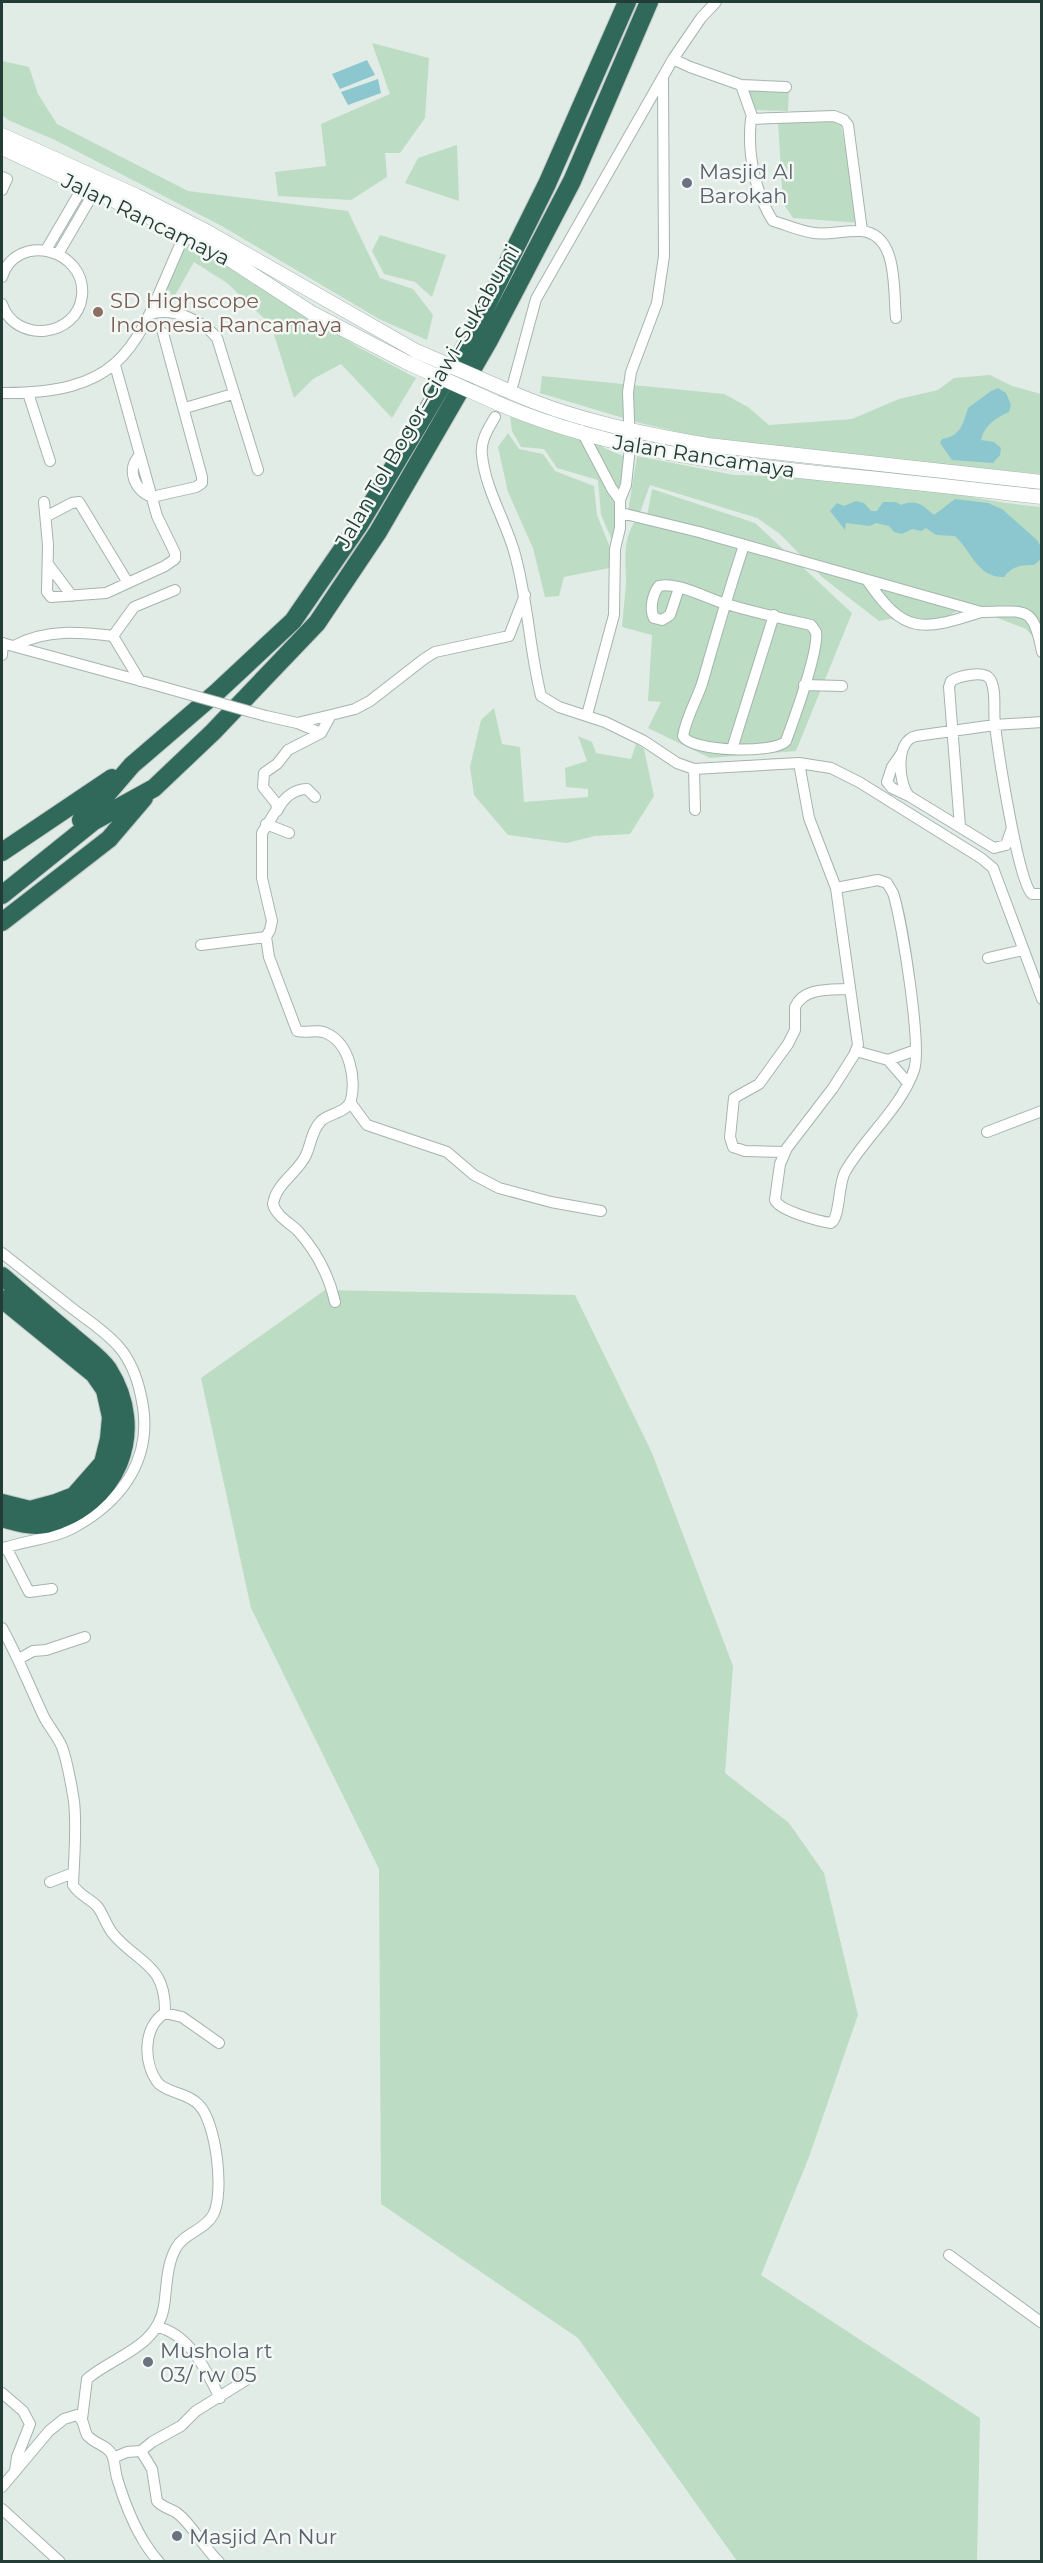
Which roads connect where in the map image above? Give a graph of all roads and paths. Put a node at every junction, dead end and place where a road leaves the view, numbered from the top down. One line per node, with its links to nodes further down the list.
1 (627, 2): 75 (highway, Jalan Tol Bogor–Ciawi–Sukabumi)
2 (649, 2): 77 (highway, Jalan Tol Bogor–Ciawi–Sukabumi)
3 (717, 2): 4 (street)
4 (673, 59): 5 (street); 6 (street)
5 (663, 79): 25 (street); 32 (street)
6 (741, 85): 7 (street); 8 (street)
7 (786, 87)
8 (753, 119): 14 (street); 14 (street)
9 (2, 135): 12 (street, Jalan Rancamaya)
10 (2, 148): 12 (street, Jalan Rancamaya)
11 (4, 178): 13 (street)
12 (92, 183): 15 (street, Jalan Rancamaya); 16 (street); 17 (street); 23 (street, Jalan Rancamaya)
13 (2, 190)
14 (862, 231): 21 (street)
15 (185, 234): 20 (street); 23 (street, Jalan Rancamaya)
16 (46, 250): 17 (street); 18 (street)
17 (58, 254): 19 (street)
18 (2, 277)
19 (2, 304)
20 (150, 314): 24 (street); 28 (street)
21 (896, 318)
22 (163, 333): 29 (street)
23 (412, 357): 25 (street, Jalan Rancamaya, bridge); 30 (street, Jalan Rancamaya, bridge)
24 (115, 364): 27 (street); 40 (street)
25 (509, 386): 31 (street, Jalan Rancamaya)
26 (2, 393): 27 (street)
27 (28, 393): 37 (street)
28 (233, 394): 29 (street); 38 (street)
29 (185, 408): 40 (street)
30 (496, 410): 33 (street, Jalan Rancamaya); 52 (street)
31 (578, 416): 32 (street, Jalan Rancamaya); 33 (street)
32 (630, 430): 34 (street, Jalan Rancamaya); 35 (street)
33 (582, 433): 35 (street, Jalan Rancamaya); 42 (street)
34 (664, 438): 36 (street); 39 (street, Jalan Rancamaya)
35 (630, 447): 36 (street, Jalan Rancamaya); 42 (street)
36 (663, 453): 41 (street, Jalan Rancamaya)
37 (50, 461)
38 (258, 471)
39 (1041, 482)
40 (152, 497): 49 (street)
41 (1041, 497)
42 (620, 500): 44 (street)
43 (44, 502): 45 (street)
44 (621, 513): 46 (street); 66 (street)
45 (47, 516): 47 (street); 49 (street)
46 (744, 545): 48 (street); 54 (street)
47 (48, 564): 53 (street); 53 (street)
48 (867, 580): 55 (street); 55 (street)
49 (128, 583): 53 (street)
50 (679, 588): 54 (street)
51 (175, 590): 57 (street)
52 (525, 595): 65 (street); 66 (street)
53 (72, 596)
54 (725, 604): 56 (street); 72 (street)
55 (981, 612): 60 (street)
56 (774, 615): 63 (street); 72 (street)
57 (113, 636): 59 (street); 62 (street)
58 (2, 643): 59 (street); 61 (street)
59 (16, 645): 62 (street)
60 (1041, 652)
61 (2, 655)
62 (143, 681): 68 (street, bridge)
63 (804, 685): 64 (street); 72 (street)
64 (842, 686)
65 (331, 715): 68 (street); 70 (street)
66 (587, 715): 76 (street)
67 (1041, 722): 69 (street)
68 (297, 723): 70 (street)
69 (995, 725): 71 (street); 71 (street); 84 (street)
70 (321, 733): 81 (street)
71 (953, 733): 73 (street); 83 (street)
72 (732, 749)
73 (902, 754): 78 (street); 78 (street)
74 (798, 763): 76 (street); 88 (street); 94 (street)
75 (132, 765): 86 (highway); 87 (highway, Jalan Tol Bogor–Ciawi–Sukabumi)
76 (694, 769): 80 (street)
77 (153, 788): 90 (highway, Jalan Tol Bogor–Ciawi–Sukabumi); 91 (highway)
78 (909, 796): 83 (street)
79 (315, 797): 81 (street)
80 (695, 810)
81 (277, 811): 82 (street)
82 (266, 824): 85 (street); 92 (street)
83 (960, 827): 84 (street)
84 (1012, 828): 89 (street)
85 (289, 833)
86 (2, 852)
87 (2, 879)
88 (836, 888): 96 (street); 98 (street)
89 (1041, 894)
90 (2, 895)
91 (2, 922)
92 (266, 937): 93 (street); 102 (street)
93 (201, 945)
94 (1023, 950): 95 (street); 97 (street)
95 (988, 958)
96 (849, 988): 99 (street); 105 (street)
97 (1041, 999)
98 (916, 1050): 100 (street); 101 (street)
99 (856, 1051): 100 (street); 105 (street)
100 (888, 1060): 101 (street)
101 (908, 1083): 105 (street)
102 (350, 1102): 106 (street); 110 (street)
103 (1041, 1111): 104 (street)
104 (987, 1131)
105 (785, 1152)
106 (601, 1211)
107 (2, 1253): 113 (street)
108 (2, 1276): 112 (highway)
109 (2, 1299): 111 (highway)
110 (335, 1302)
111 (2, 1503)
112 (2, 1518)
113 (4, 1548): 114 (street)
114 (52, 1589)
115 (2, 1628): 117 (street)
116 (85, 1637): 117 (street)
117 (19, 1659): 118 (street)
118 (73, 1873): 119 (street); 120 (street)
119 (50, 1882)
120 (165, 2013): 121 (street); 124 (street)
121 (219, 2043)
122 (950, 2255): 123 (street)
123 (1041, 2323)
124 (158, 2327): 127 (street); 128 (street)
125 (251, 2377): 127 (street)
126 (2, 2393): 131 (street)
127 (220, 2398): 129 (street)
128 (82, 2419): 130 (street); 131 (street)
129 (141, 2451): 130 (street); 136 (street)
130 (113, 2458): 135 (street)
131 (15, 2471): 132 (street)
132 (2, 2487)
133 (2, 2510): 134 (street)
134 (60, 2562)
135 (159, 2562)
136 (219, 2562)

